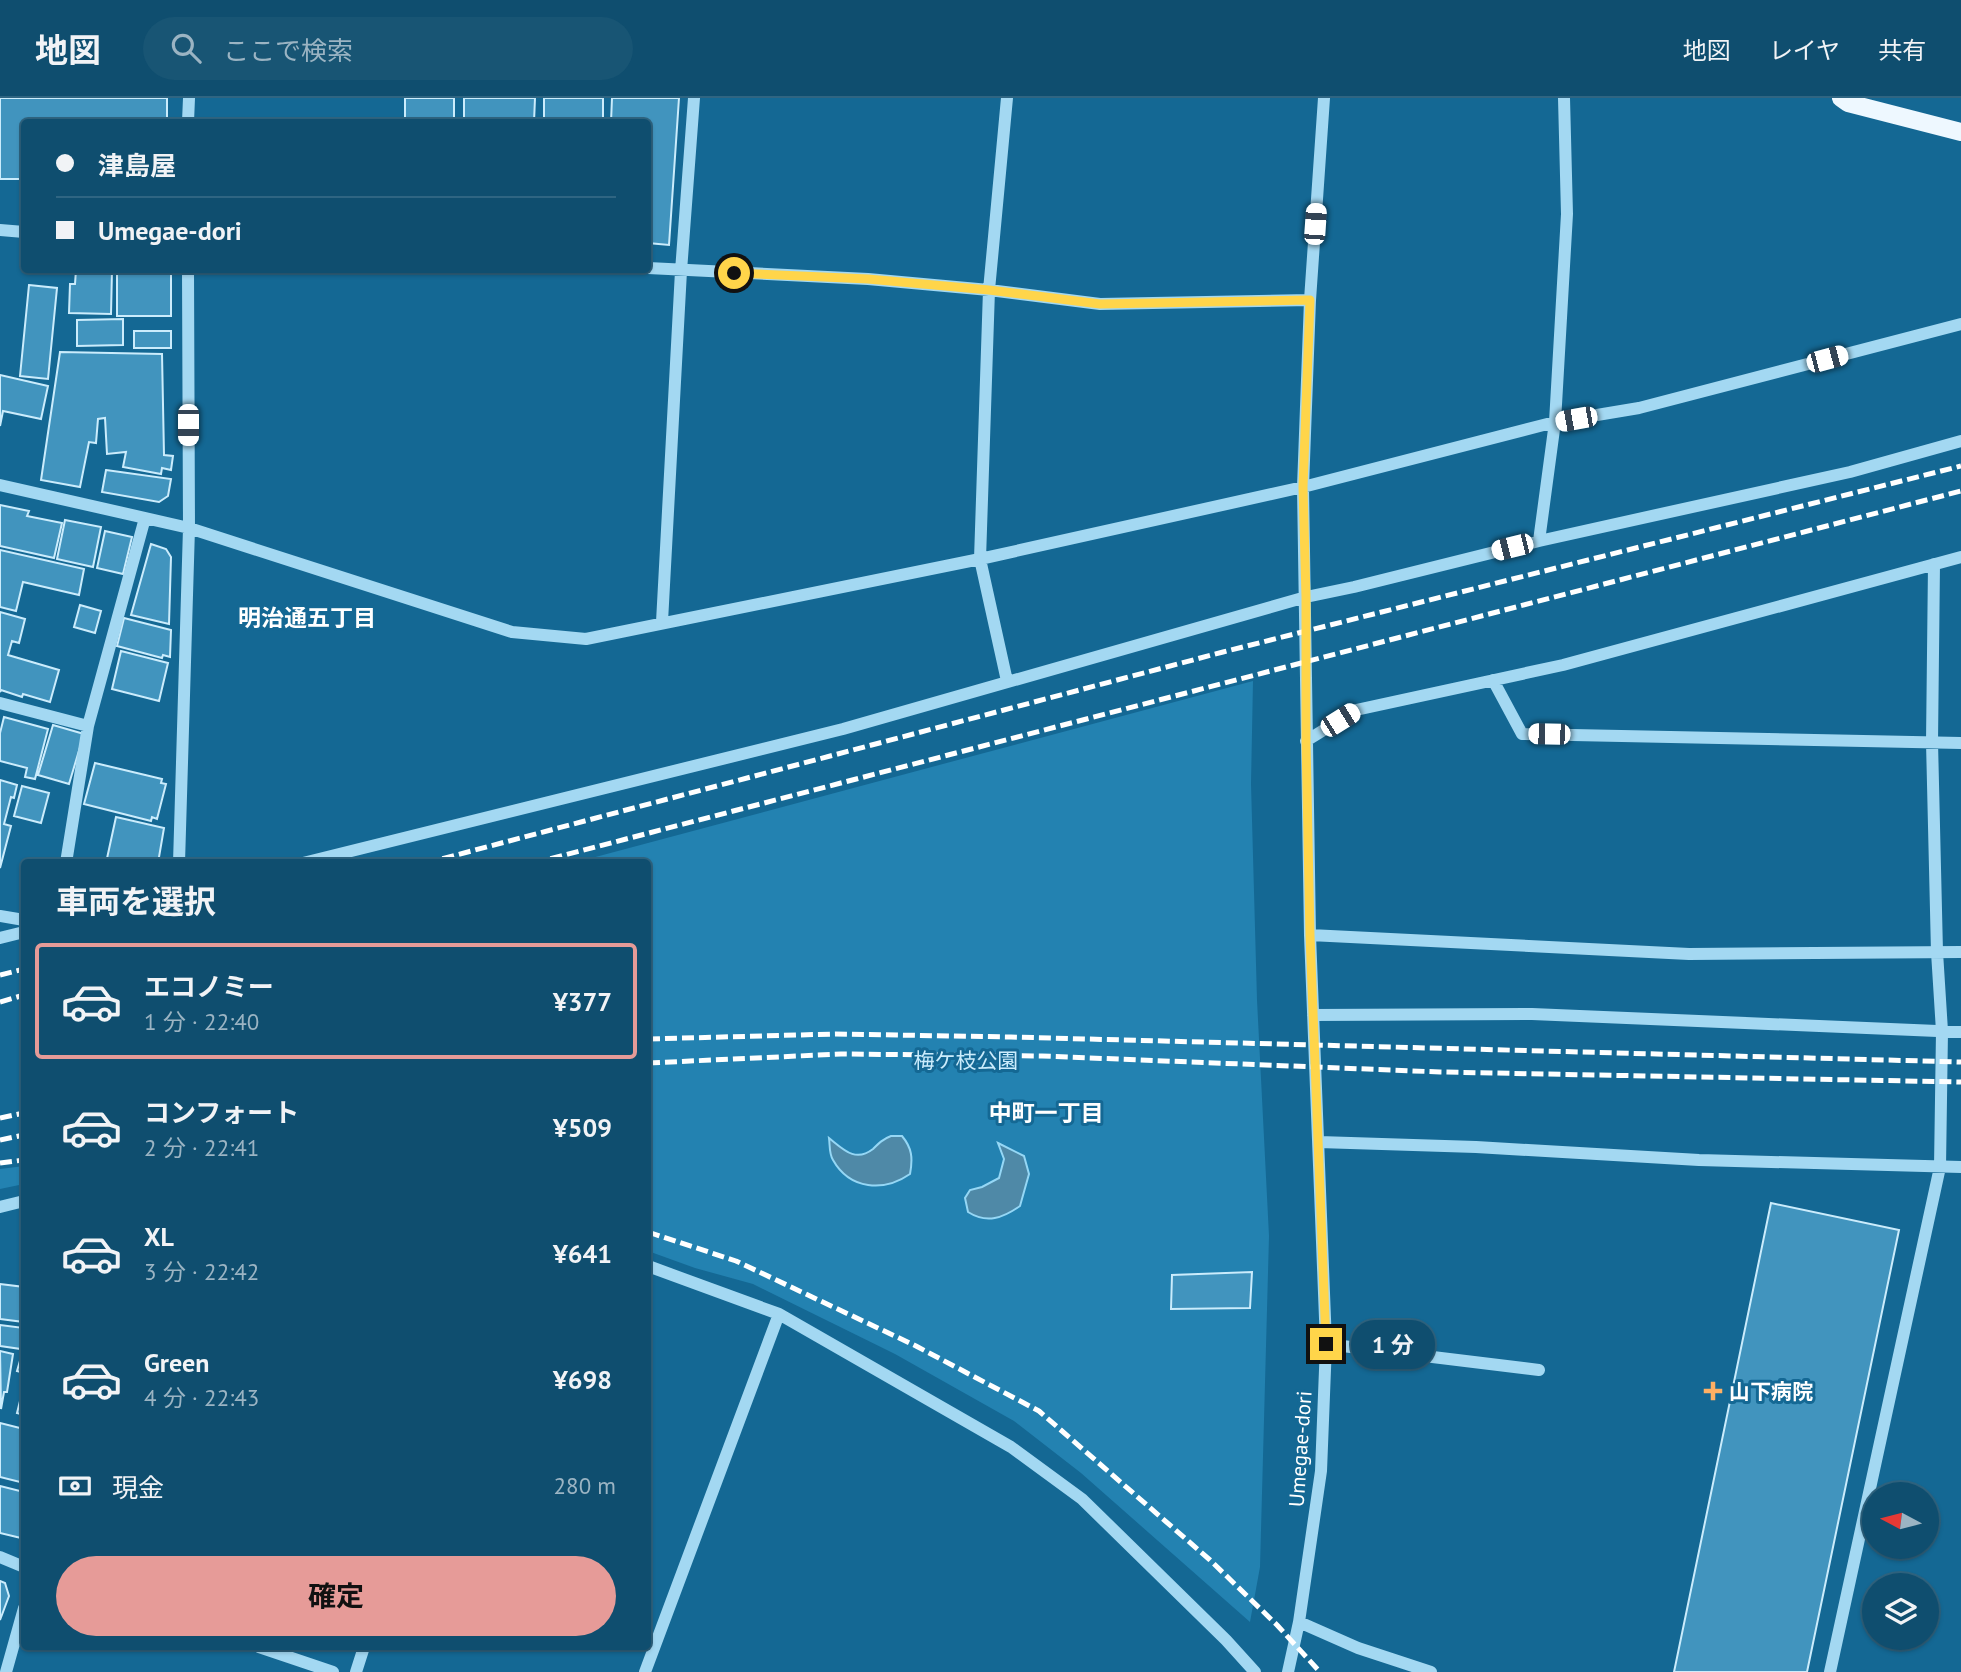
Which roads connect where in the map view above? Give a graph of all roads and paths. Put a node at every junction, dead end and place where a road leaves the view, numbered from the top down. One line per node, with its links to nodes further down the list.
1 (189, 98): 7 (street)
2 (694, 98): 12 (street)
3 (1007, 98): 14 (street)
4 (1324, 98): 15 (street, Umegae-dori)
5 (1564, 98): 17 (street)
6 (1841, 98): 8 (main road)
7 (188, 119)
8 (1961, 132)
9 (0, 230): 10 (street)
10 (21, 232)
11 (651, 268): 12 (street)
12 (681, 271): 14 (street); 28 (street)
13 (188, 273): 22 (street)
14 (989, 290): 15 (street); 25 (street)
15 (1310, 300): 20 (street, Umegae-dori)
16 (1961, 324): 17 (street)
17 (1555, 422): 20 (street); 23 (street)
18 (1961, 440): 23 (street)
19 (0, 485): 21 (street)
20 (1303, 487): 25 (street); 27 (street, Umegae-dori)
21 (145, 518): 22 (street); 32 (street)
22 (189, 528): 28 (street); 37 (street)
23 (1539, 541): 27 (street)
24 (1961, 557): 26 (street)
25 (980, 559): 28 (street); 30 (street)
26 (1934, 564): 29 (street); 34 (street)
27 (1306, 597): 30 (street); 33 (street, Umegae-dori)
28 (662, 622)
29 (1493, 680): 33 (street); 34 (street)
30 (1007, 681): 38 (street)
31 (0, 703): 32 (street)
32 (88, 726): 36 (street)
33 (1306, 741): 42 (street, Umegae-dori)
34 (1932, 743): 35 (street); 44 (street)
35 (1961, 743)
36 (67, 859)
37 (179, 859)
38 (319, 859)
39 (0, 916): 40 (street)
40 (21, 920)
41 (21, 933): 43 (street)
42 (1310, 935): 44 (street); 46 (street, Umegae-dori)
43 (0, 938)
44 (1937, 952): 45 (street); 47 (street)
45 (1961, 952)
46 (1313, 1015): 47 (street); 49 (street, Umegae-dori)
47 (1942, 1031): 48 (street); 50 (street)
48 (1961, 1032)
49 (1319, 1142): 50 (street); 56 (street, Umegae-dori)
50 (1940, 1167): 51 (street); 71 (street)
51 (1961, 1167)
52 (21, 1202): 53 (street)
53 (0, 1207)
54 (651, 1267): 55 (street)
55 (779, 1314): 67 (street); 68 (street)
56 (1326, 1344): 57 (street); 61 (street, Umegae-dori)
57 (1539, 1370)
58 (0, 1557): 59 (street)
59 (21, 1566)
60 (21, 1619): 64 (street)
61 (1299, 1622): 69 (street, Umegae-dori); 70 (street)
62 (268, 1650): 65 (street)
63 (363, 1650): 66 (street)
64 (6, 1672)
65 (333, 1672)
66 (356, 1672)
67 (645, 1672)
68 (1255, 1672)
69 (1288, 1672)
70 (1431, 1672)
71 (1830, 1672)

